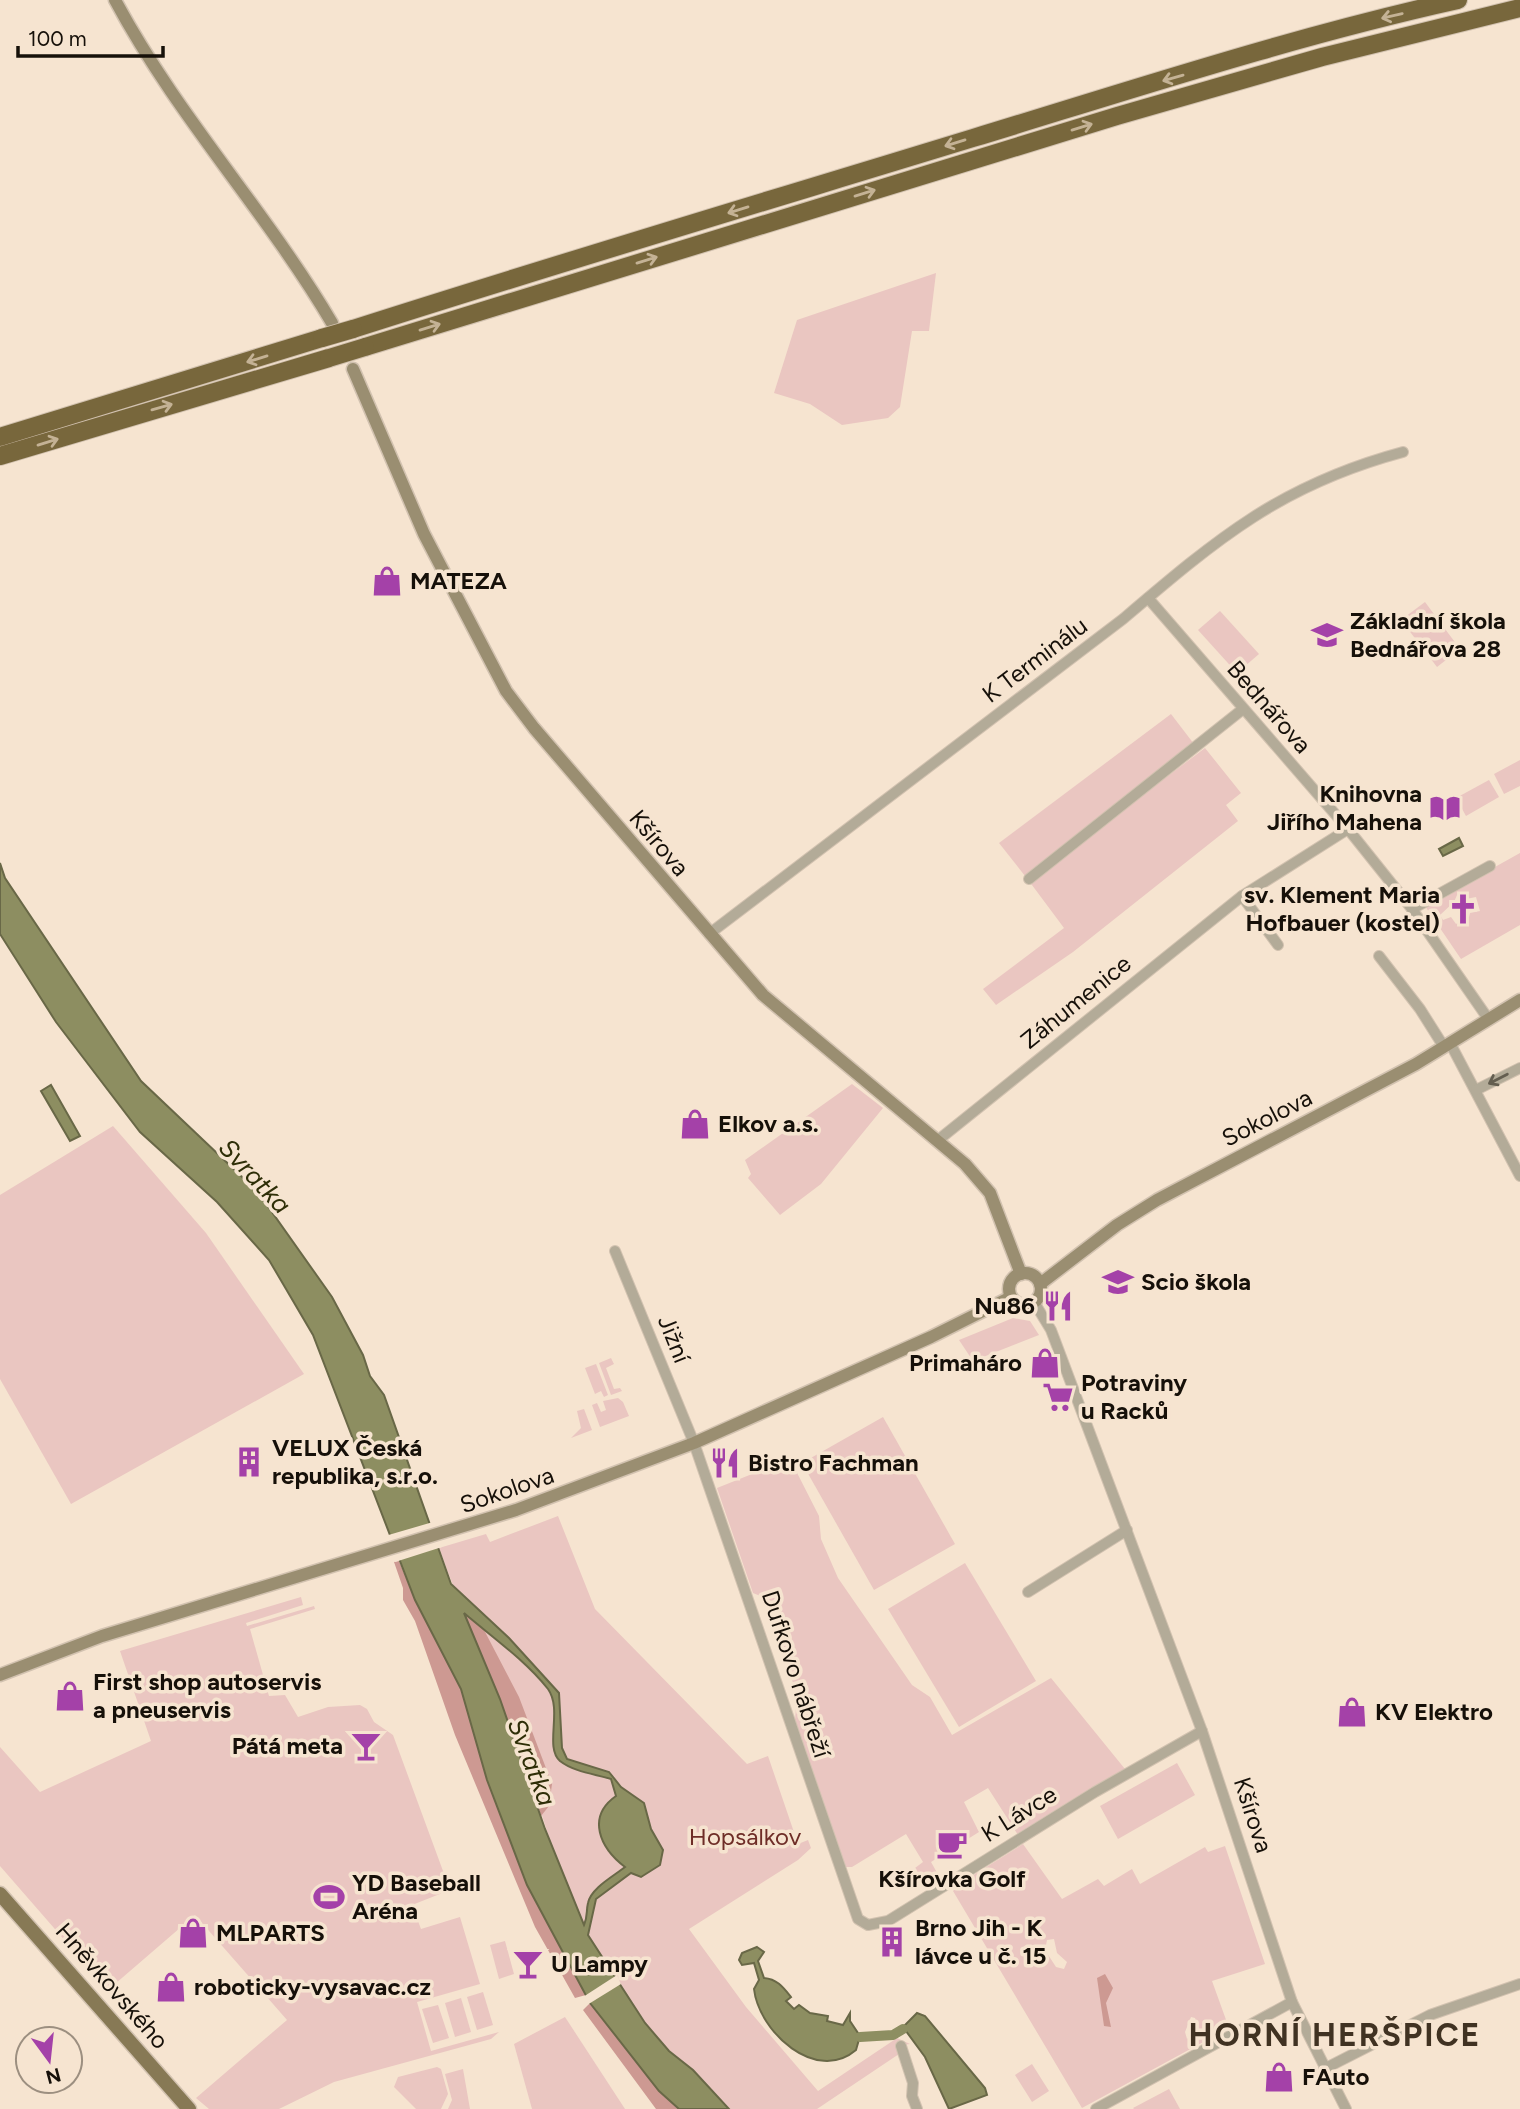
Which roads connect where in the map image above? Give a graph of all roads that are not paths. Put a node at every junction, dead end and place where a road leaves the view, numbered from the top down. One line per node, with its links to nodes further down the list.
1 (115, 0): 4 (street)
2 (1458, 0): 4 (highway, one-way to 4, bridge)
3 (1520, 8): 8 (highway, one-way to 3, bridge)
4 (327, 331): 6 (highway, one-way to 6)
5 (353, 369): 16 (street, Kšírova)
6 (0, 437)
7 (1403, 452): 9 (street, K Terminálu)
8 (0, 456)
9 (1148, 598): 10 (street, Bednářova); 16 (street, K Terminálu)
10 (1242, 709): 11 (street, Bednářova); 13 (street)
11 (1348, 829): 14 (street, Záhumenice); 15 (street, Bednářova)
12 (1490, 866): 15 (street)
13 (1029, 878)
14 (1242, 896): 17 (street); 24 (street, Záhumenice)
15 (1412, 909): 20 (street, Bednářova)
16 (709, 934): 24 (street, Kšírova)
17 (1278, 945)
18 (1379, 956): 21 (street)
19 (1520, 1000): 20 (street, Sokolova)
20 (1489, 1020): 21 (street, Sokolova)
21 (1447, 1045): 23 (street); 28 (street, Sokolova)
22 (1520, 1068): 23 (street, one-way to 23)
23 (1476, 1090): 25 (street)
24 (937, 1141): 27 (street, Kšírova)
25 (1520, 1176)
26 (615, 1251): 31 (street, Jižní)
27 (1021, 1274): 28 (street); 29 (street)
28 (1040, 1284): 30 (street)
29 (1011, 1297): 30 (street); 31 (street, Sokolova)
30 (1034, 1303): 32 (street, Kšírova)
31 (694, 1443): 34 (street, Sokolova); 37 (street, Dufkovo nábřeží)
32 (1127, 1530): 33 (street); 35 (street, Kšírova)
33 (1028, 1592)
34 (0, 1675)
35 (1202, 1731): 37 (street, K Lávce); 39 (street, Kšírova)
36 (0, 1894): 42 (main road, Hněvkovského)
37 (858, 1919)
38 (1520, 1984): 41 (street)
39 (1292, 2002): 41 (street, Kšírova); 44 (street)
40 (901, 2046): 43 (street)
41 (1324, 2069): 45 (street, Kšírova)
42 (189, 2109)
43 (917, 2109)
44 (1096, 2109)
45 (1346, 2109)

